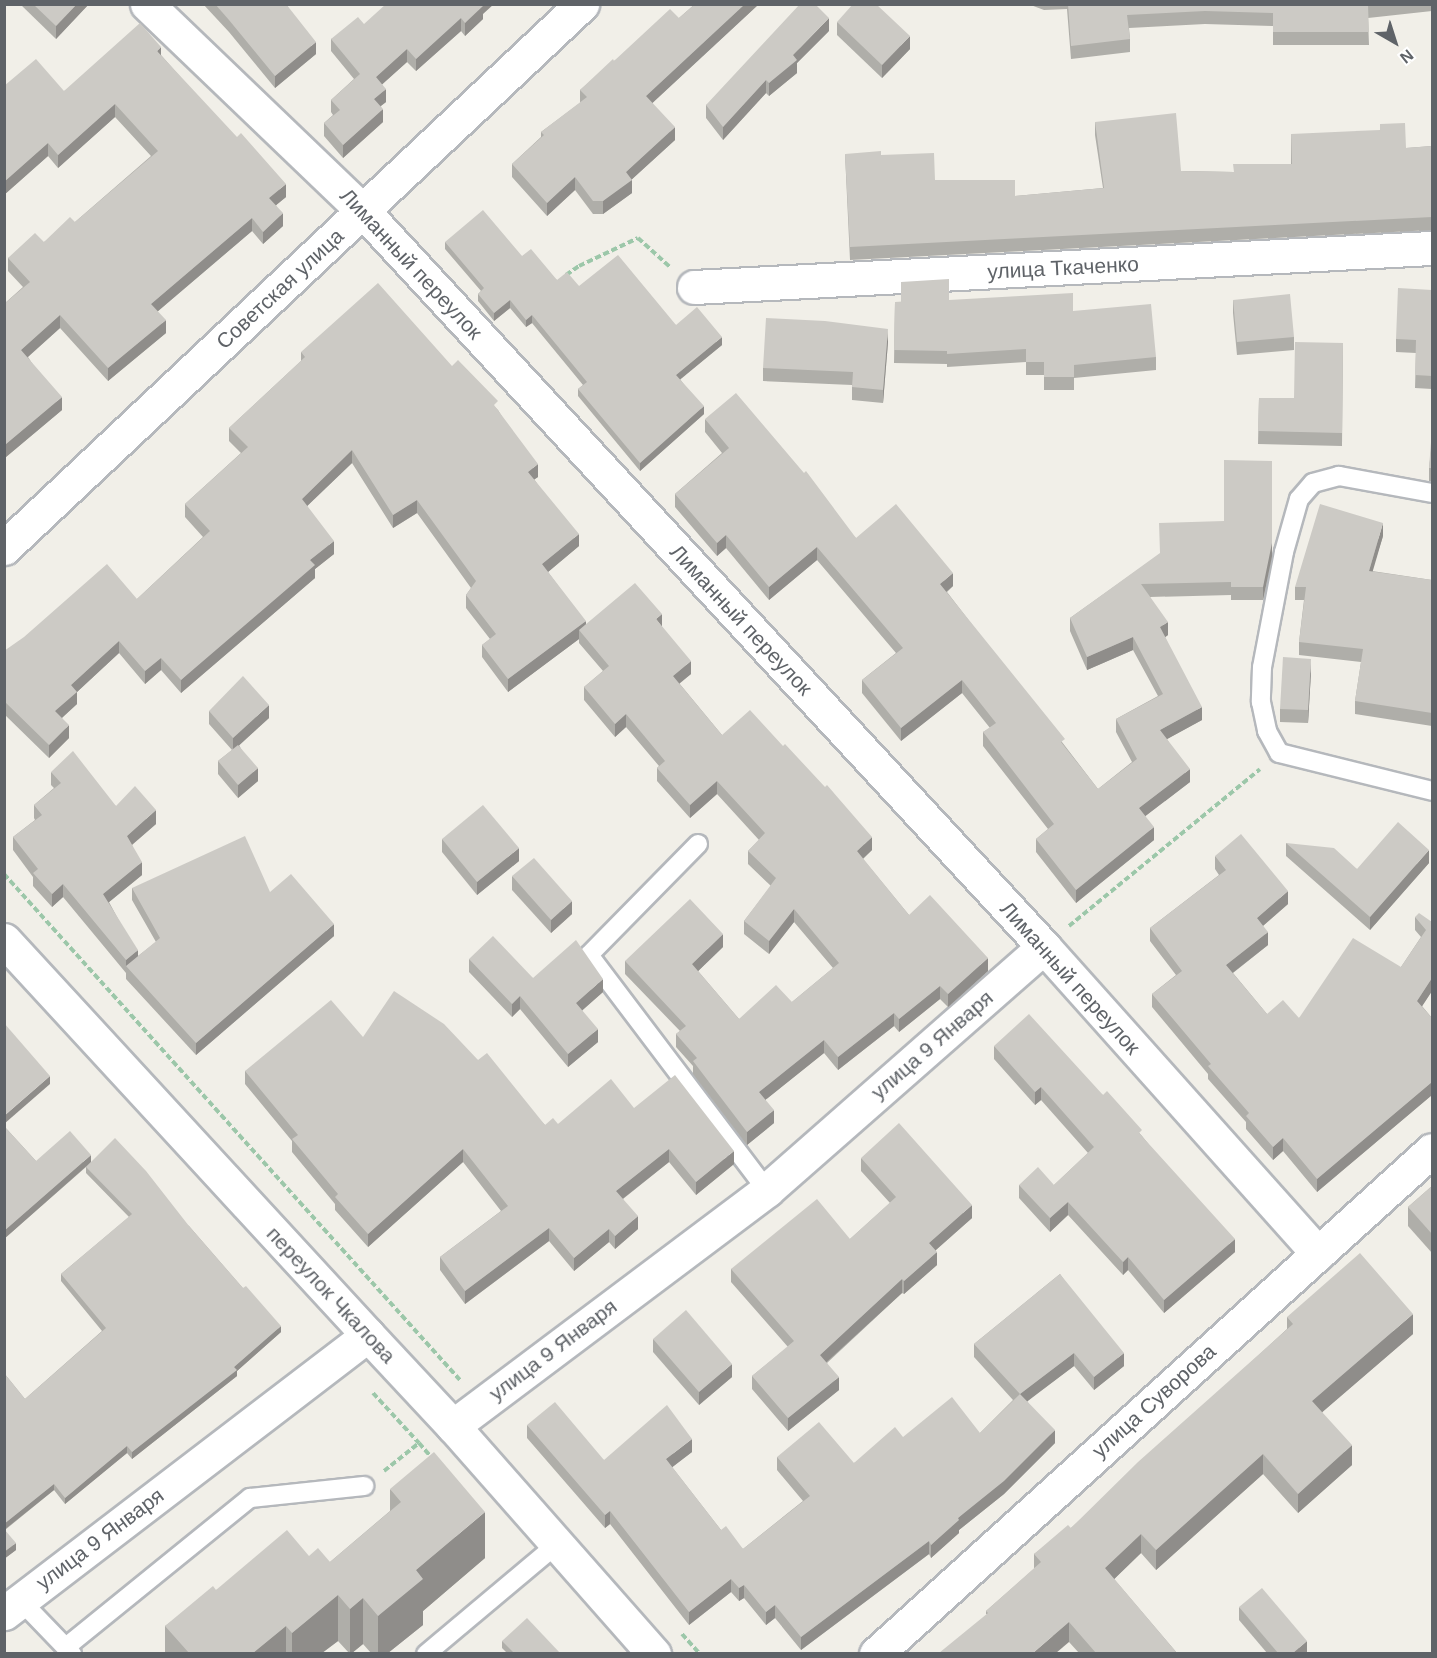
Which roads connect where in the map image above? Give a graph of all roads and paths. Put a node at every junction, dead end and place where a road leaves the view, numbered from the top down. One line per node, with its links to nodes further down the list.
1 (147, 4): 3 (street, Лиманный переулок)
2 (582, 4): 3 (street, Советская улица)
3 (363, 211): 8 (street, Советская улица); 14 (street, Лиманный переулок)
4 (1432, 248): 6 (street, улица Ткаченко)
5 (561, 279): 6 (path)
6 (694, 287)
7 (1432, 493): 9 (lane)
8 (4, 548)
9 (1279, 753): 10 (lane); 14 (path)
10 (1432, 791)
11 (698, 844): 16 (lane)
12 (4, 874): 20 (path)
13 (4, 940): 18 (street, переулок Чкалова)
14 (1044, 947): 16 (street, улица 9 Января); 17 (street, Лиманный переулок)
15 (1432, 1150): 17 (street, улица Суворова)
16 (767, 1190): 20 (street, улица 9 Января)
17 (1318, 1253): 32 (street, улица Суворова)
18 (368, 1335): 21 (street, переулок Чкалова); 26 (street, улица 9 Января)
19 (371, 1391): 22 (path)
20 (481, 1404): 21 (street, улица 9 Января)
21 (453, 1426): 25 (street, переулок Чкалова)
22 (418, 1443): 23 (path); 24 (path)
23 (434, 1461)
24 (364, 1486): 28 (lane)
25 (557, 1544): 29 (lane); 30 (street, переулок Чкалова)
26 (12, 1606): 28 (lane)
27 (676, 1627): 31 (path)
28 (69, 1650)
29 (426, 1653)
30 (654, 1653)
31 (700, 1653)
32 (876, 1653)

